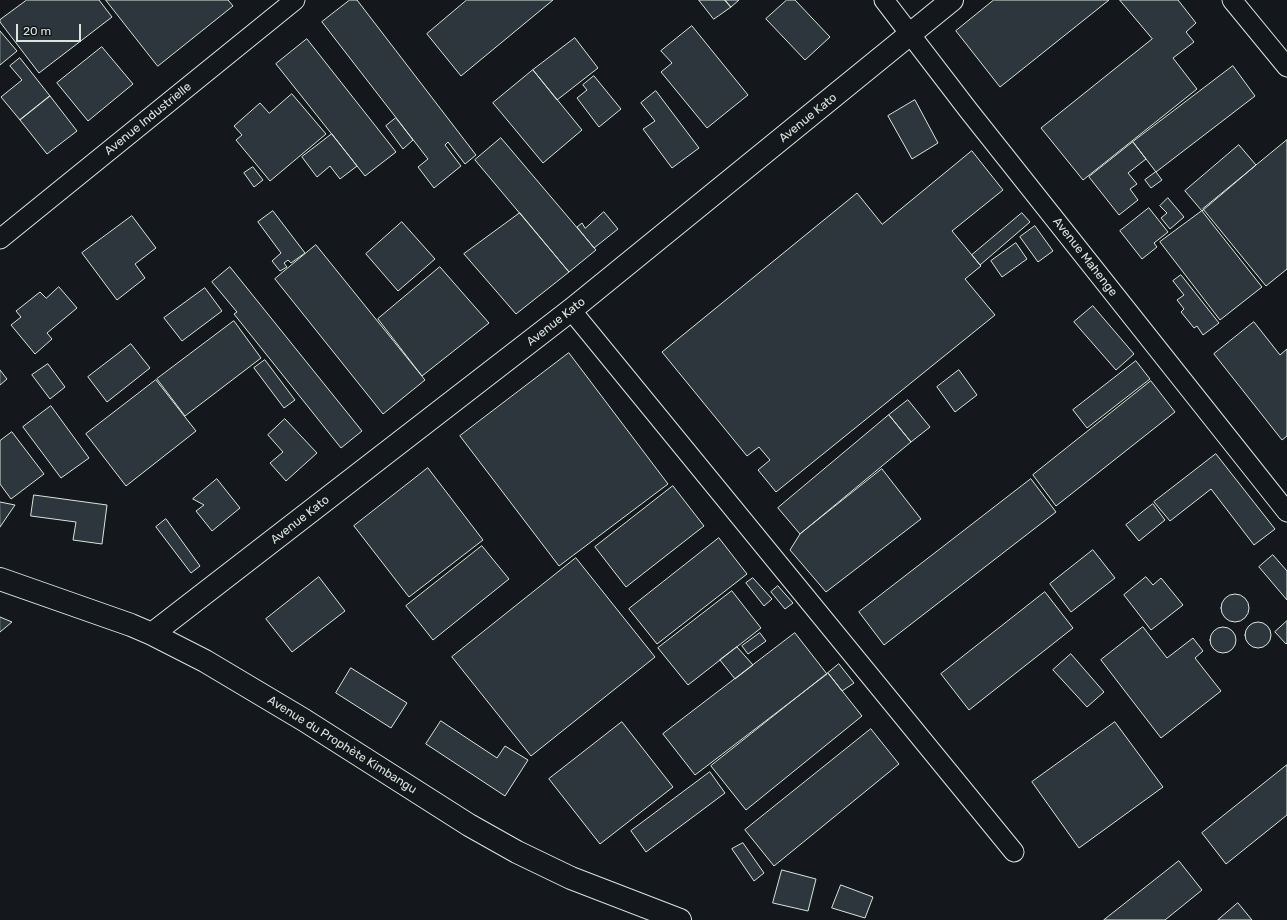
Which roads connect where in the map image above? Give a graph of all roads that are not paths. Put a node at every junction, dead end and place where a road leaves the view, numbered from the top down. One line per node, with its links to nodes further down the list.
1 (295, 0): 7 (street, Avenue Industrielle)
2 (884, 0): 5 (street, Avenue Mahenge)
3 (952, 0): 5 (street, Avenue Kato)
4 (1232, 0): 6 (street)
5 (910, 34): 8 (street, Avenue Kato); 9 (street, Avenue Mahenge)
6 (1287, 67)
7 (0, 239)
8 (571, 310): 11 (street, Avenue Kato); 12 (street)
9 (1287, 512)
10 (0, 579): 11 (street, Avenue du Prophète Kimbangu)
11 (152, 634): 13 (street, Avenue du Prophète Kimbangu)
12 (1014, 852)
13 (680, 920)

